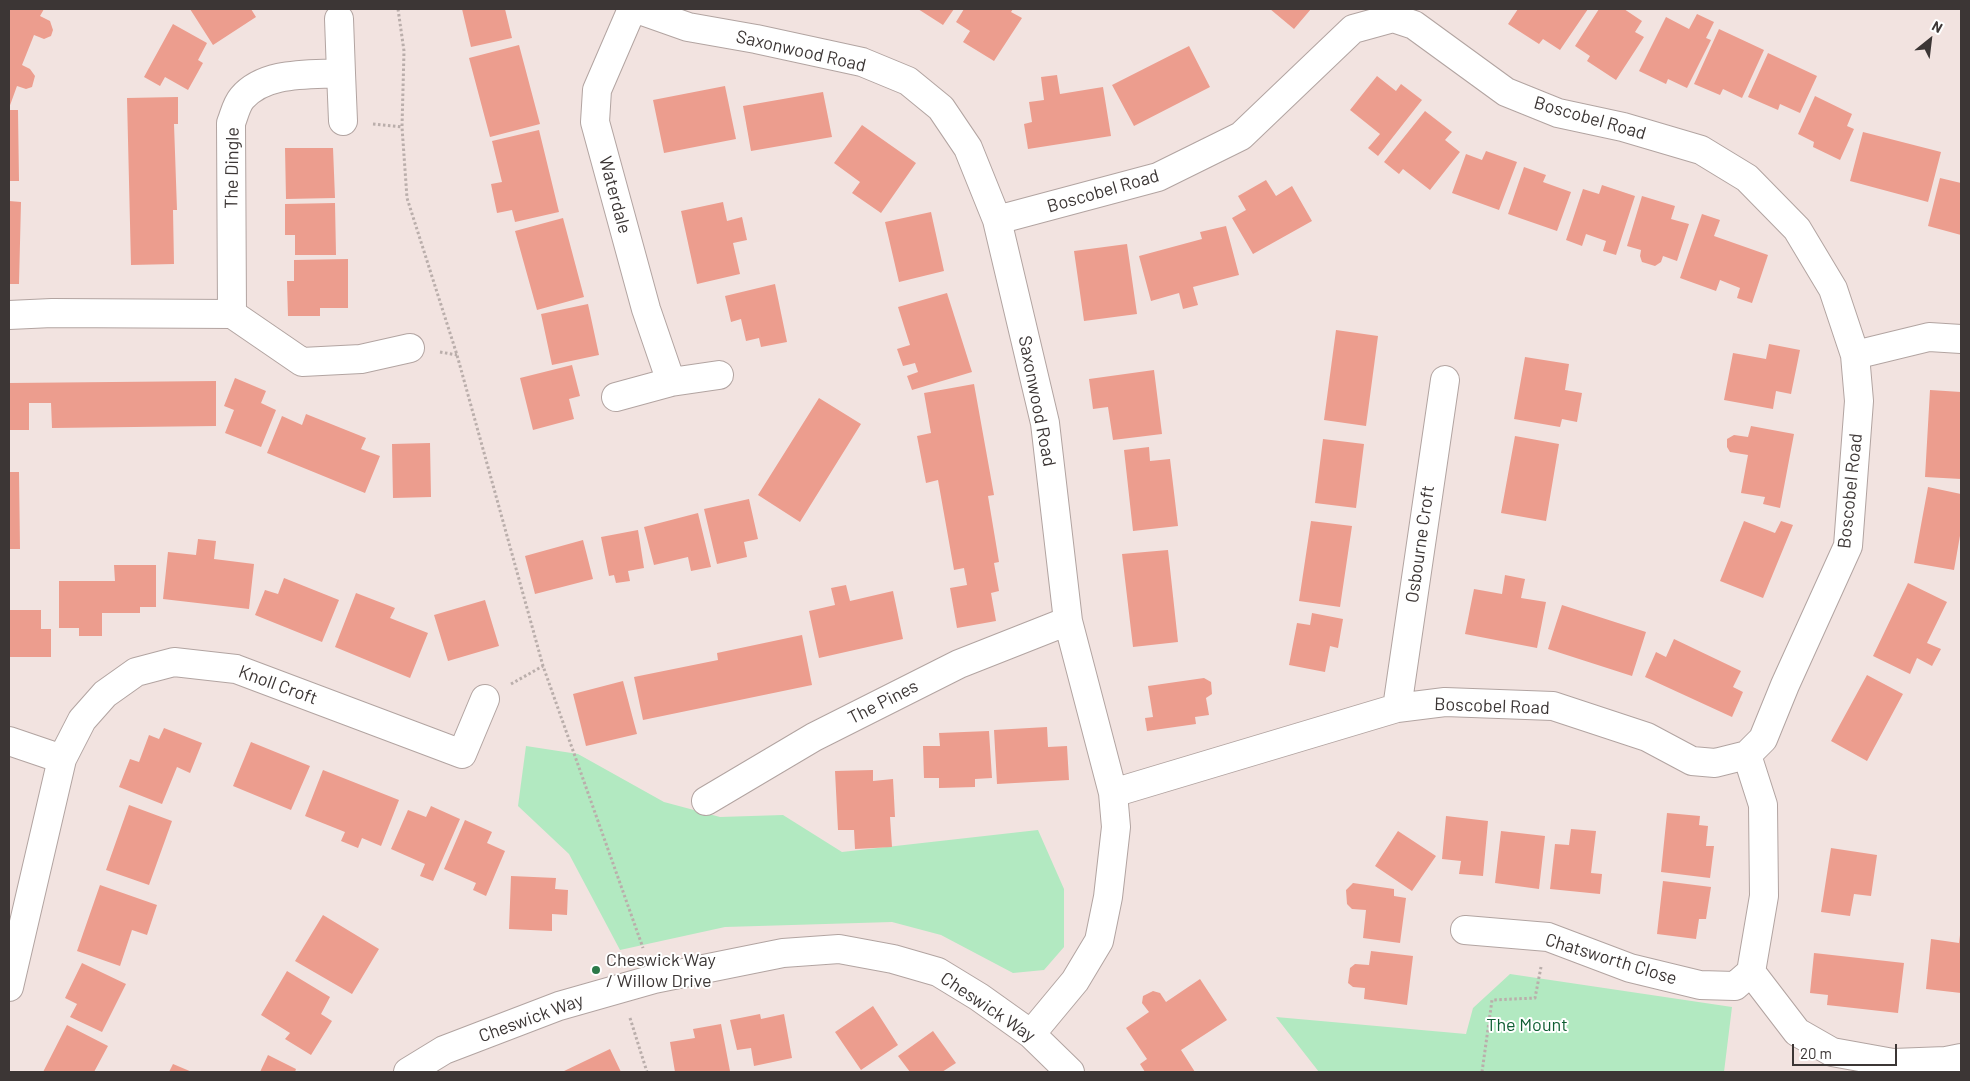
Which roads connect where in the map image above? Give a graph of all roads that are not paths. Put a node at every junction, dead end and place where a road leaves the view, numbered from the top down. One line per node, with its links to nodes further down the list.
1 (632, 9): 15 (street, Waterdale)
2 (637, 9): 7 (street, Saxonwood Road)
3 (1391, 14): 7 (street, Boscobel Road); 12 (street, Boscobel Road)
4 (339, 19): 5 (street)
5 (341, 73): 6 (street); 8 (street, The Dingle)
6 (344, 121)
7 (997, 220): 17 (street, Saxonwood Road)
8 (232, 314): 9 (street); 11 (street)
9 (9, 315)
10 (1961, 339): 12 (street)
11 (410, 348)
12 (1855, 355): 21 (street, Boscobel Road)
13 (719, 375): 15 (street)
14 (1444, 380): 19 (street, Osbourne Croft)
15 (671, 382): 16 (street)
16 (616, 397)
17 (1068, 621): 23 (street, Saxonwood Road); 24 (street, The Pines)
18 (485, 699): 22 (street, Knoll Croft)
19 (1397, 708): 21 (street, Boscobel Road); 23 (street, Boscobel Road)
20 (9, 741): 22 (street)
21 (1747, 755): 26 (street)
22 (62, 759): 27 (street, Knoll Croft)
23 (1113, 793): 28 (street, Saxonwood Road)
24 (706, 801)
25 (1465, 930): 26 (street, Chatsworth Close)
26 (1750, 972): 29 (street)
27 (9, 987)
28 (1031, 1034): 30 (street, Cheswick Way); 31 (street, Cheswick Way)
29 (1961, 1058)
30 (408, 1072)
31 (1070, 1072)

